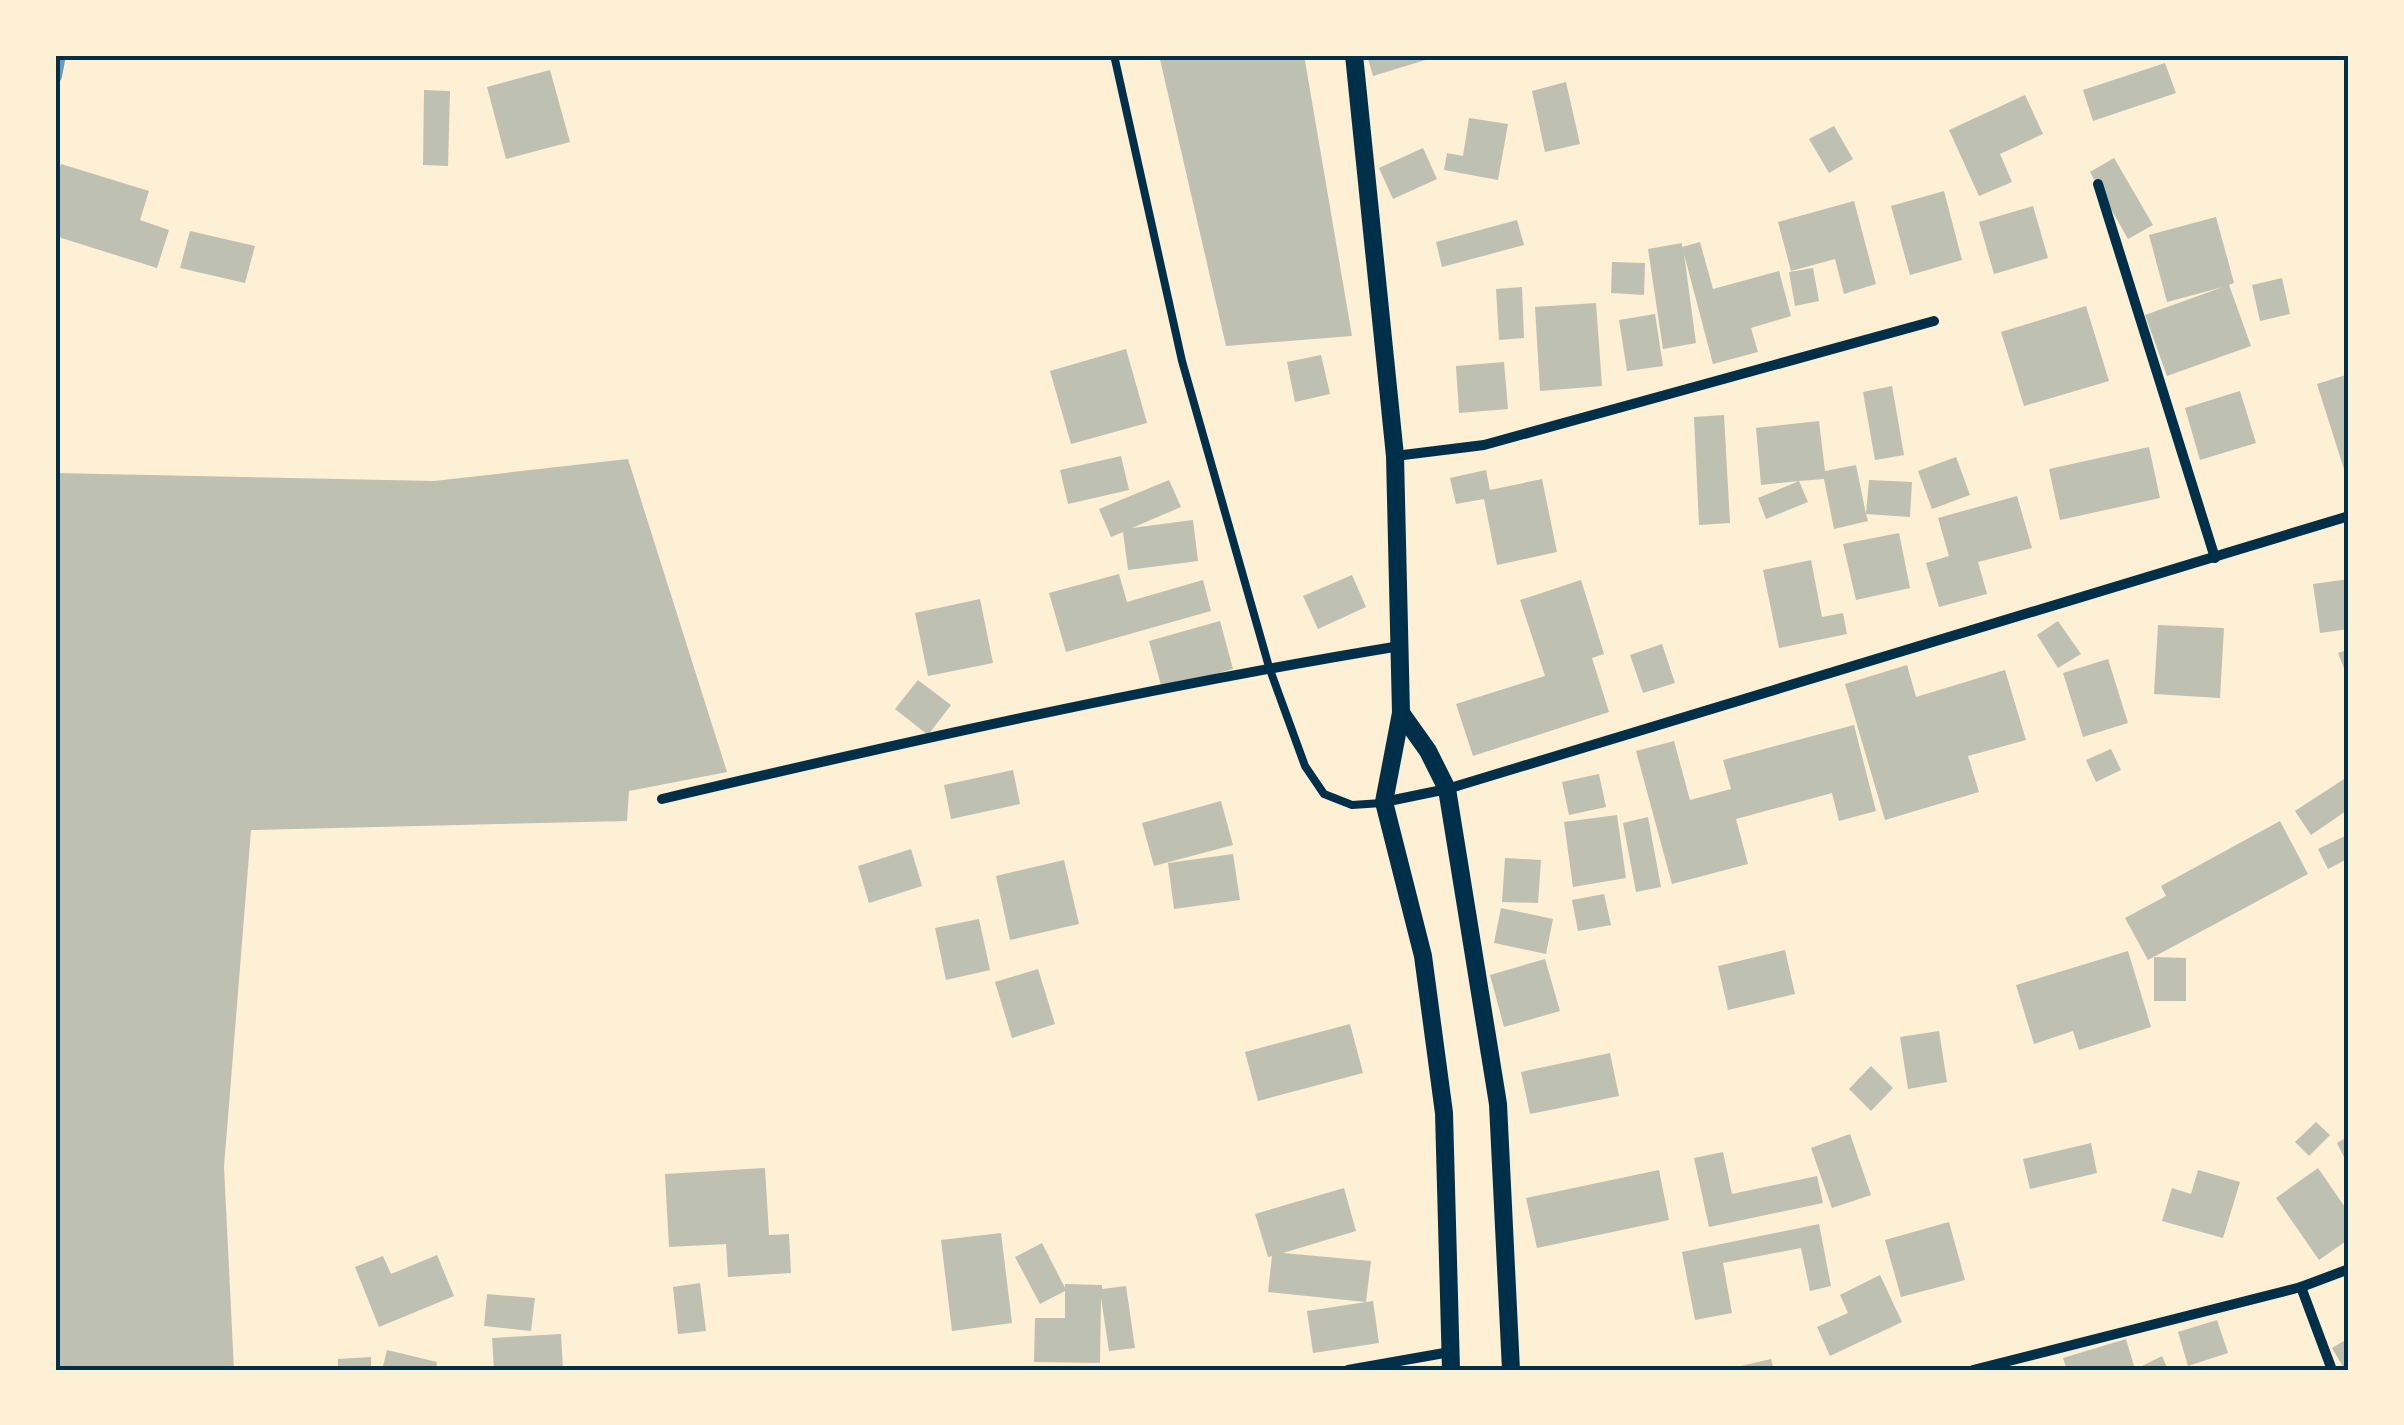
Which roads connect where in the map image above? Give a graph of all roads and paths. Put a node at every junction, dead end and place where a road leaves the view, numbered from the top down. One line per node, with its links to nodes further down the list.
1 (1114, 55): 9 (lane)
2 (1354, 55): 5 (street)
3 (2098, 184): 7 (street)
4 (1934, 321): 5 (street)
5 (1395, 456): 8 (street)
6 (2349, 516): 7 (street)
7 (2215, 558): 11 (street)
8 (1400, 646): 9 (street); 10 (street)
9 (1269, 667): 12 (street); 13 (lane)
10 (1401, 712): 11 (street); 13 (street)
11 (1447, 789): 13 (street); 18 (street)
12 (662, 799)
13 (1384, 802): 16 (street)
14 (2349, 1269): 15 (street)
15 (2301, 1288): 19 (street); 20 (street)
16 (1450, 1361): 17 (street)
17 (1348, 1370)
18 (1511, 1370)
19 (1973, 1370)
20 (2332, 1370)

